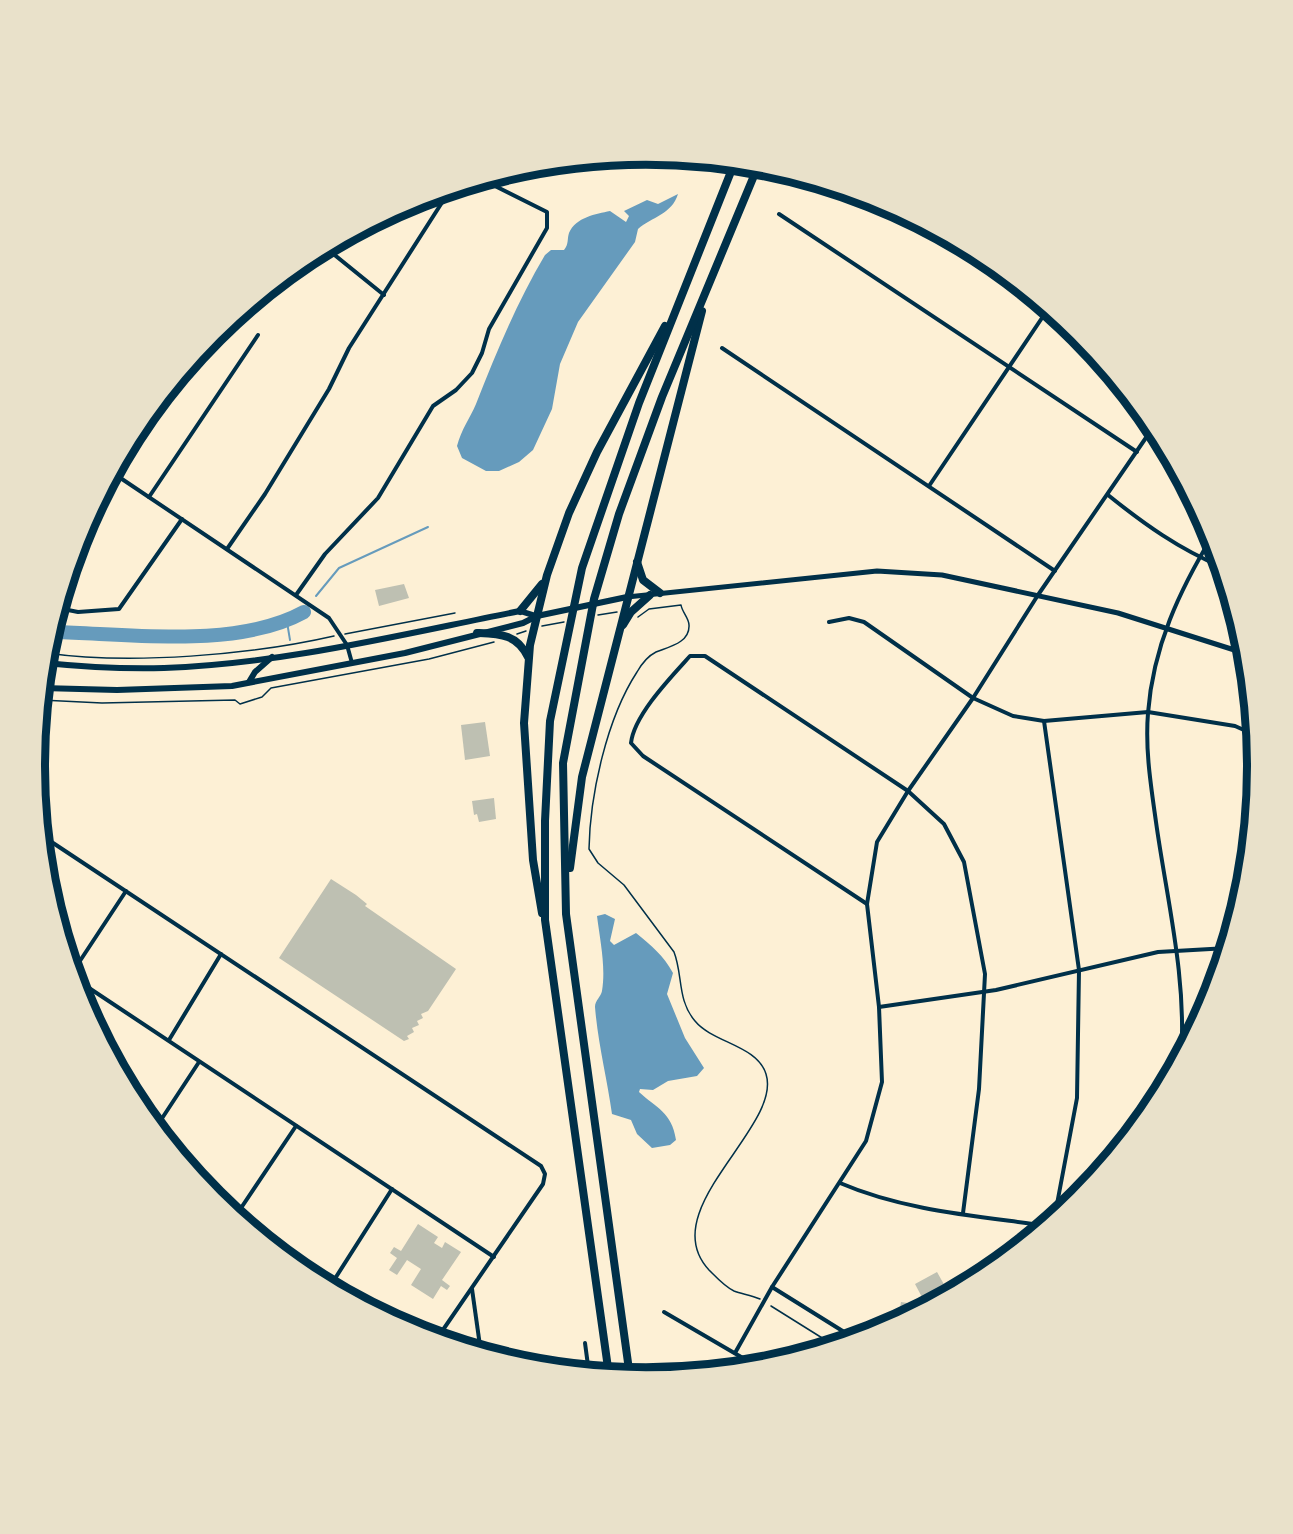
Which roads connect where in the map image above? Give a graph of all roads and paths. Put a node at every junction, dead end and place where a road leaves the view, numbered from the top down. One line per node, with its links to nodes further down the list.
1 (731, 172): 8 (highway)
2 (754, 175): 7 (highway)
3 (494, 185): 30 (street)
4 (443, 201): 9 (street)
5 (779, 214): 13 (street)
6 (333, 254): 9 (street)
7 (712, 273): 23 (highway); 65 (highway)
8 (682, 292): 27 (highway); 40 (highway)
9 (384, 295): 22 (street)
10 (1044, 316): 13 (street)
11 (258, 335): 19 (street)
12 (722, 348): 17 (street)
13 (1009, 367): 15 (street); 17 (street)
14 (1148, 435): 15 (street)
15 (1137, 452): 18 (street)
16 (120, 478): 19 (street)
17 (929, 486): 26 (street)
18 (1108, 495): 24 (street); 26 (street)
19 (149, 497): 20 (street)
20 (182, 519): 22 (street); 33 (street)
21 (1206, 547): 24 (street)
22 (227, 549): 30 (street)
23 (637, 558): 28 (highway); 32 (highway)
24 (1200, 558): 25 (street); 41 (street)
25 (1212, 563)
26 (1055, 570): 31 (street)
27 (547, 575): 34 (highway); 38 (highway)
28 (660, 593): 29 (main road); 31 (main road)
29 (650, 594): 32 (main road); 35 (highway)
30 (296, 595): 44 (street)
31 (1038, 595): 41 (main road); 56 (street)
32 (627, 597): 35 (highway); 38 (main road)
33 (65, 610)
34 (520, 611): 38 (main road); 47 (main road)
35 (627, 611): 37 (path); 65 (highway); 90 (path)
36 (455, 613): 44 (path)
37 (597, 615)
38 (537, 616): 42 (highway); 43 (main road)
39 (830, 622): 56 (street)
40 (567, 625): 42 (path); 66 (highway)
41 (1166, 627): 48 (main road); 58 (street)
42 (534, 628): 45 (path); 51 (highway)
43 (477, 633): 45 (highway); 53 (main road)
44 (340, 634): 47 (street); 49 (path)
45 (513, 639): 51 (highway)
46 (498, 641): 57 (path)
47 (347, 645): 50 (main road); 53 (street)
48 (1236, 650)
49 (56, 654)
50 (273, 657): 52 (main road); 54 (main road)
51 (529, 658): 66 (highway)
52 (55, 663)
53 (352, 663): 54 (main road)
54 (249, 682): 55 (main road)
55 (50, 688)
56 (973, 698): 59 (street); 61 (street)
57 (49, 700)
58 (1148, 712): 59 (street); 60 (street); 68 (street)
59 (1044, 721): 71 (street)
60 (1247, 731)
61 (908, 791): 64 (street); 64 (street); 73 (street)
62 (49, 841): 63 (street)
63 (126, 891): 69 (street); 70 (street)
64 (867, 904): 74 (street)
65 (566, 914): 102 (highway)
66 (545, 920): 101 (highway)
67 (1220, 948): 68 (street)
68 (1178, 950): 71 (street); 76 (street)
69 (221, 954): 75 (street); 86 (street)
70 (78, 963)
71 (1079, 970): 73 (street); 82 (street)
72 (87, 987): 75 (street)
73 (984, 992): 74 (street); 84 (street)
74 (879, 1007): 80 (street)
75 (169, 1040): 77 (street)
76 (1181, 1041)
77 (199, 1062): 78 (street); 79 (street)
78 (160, 1121)
79 (296, 1126): 81 (street); 83 (street)
80 (840, 1183): 84 (street); 88 (street)
81 (392, 1189): 86 (street); 87 (street)
82 (1057, 1206)
83 (240, 1210)
84 (963, 1214): 85 (street)
85 (1037, 1224)
86 (494, 1257): 89 (street)
87 (333, 1280)
88 (772, 1287): 94 (street); 98 (street)
89 (472, 1288): 93 (street); 97 (street)
90 (760, 1299)
91 (771, 1306): 95 (path)
92 (664, 1312): 98 (street)
93 (441, 1333)
94 (848, 1334)
95 (827, 1341)
96 (585, 1343): 100 (street)
97 (479, 1345)
98 (735, 1353): 99 (street)
99 (746, 1360)
100 (588, 1365)
101 (608, 1367)
102 (629, 1368)

